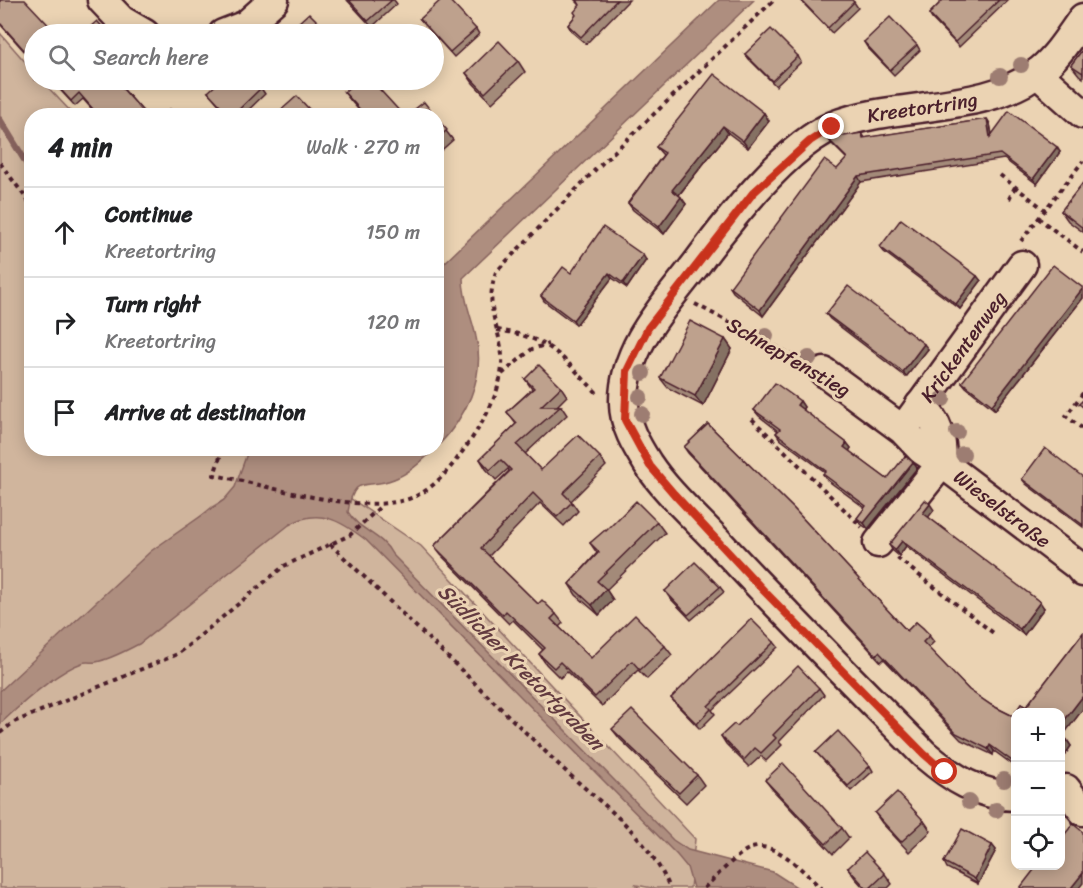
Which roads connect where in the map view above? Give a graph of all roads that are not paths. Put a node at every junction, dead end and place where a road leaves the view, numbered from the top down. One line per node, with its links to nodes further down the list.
1 (102, 0): 4 (street)
2 (273, 0): 5 (street)
3 (1083, 18): 6 (street, Kreetortring)
4 (128, 24)
5 (247, 24)
6 (1037, 73): 7 (street); 15 (street, Kreetortring)
7 (1083, 114)
8 (1019, 257): 10 (street, Krickentenweg)
9 (824, 372): 11 (street, Schnepfenstieg)
10 (920, 405): 11 (street, Krickentenweg); 12 (street, Wieselstraße)
11 (903, 430): 12 (street, Schnepfenstieg)
12 (942, 463): 13 (street); 14 (street, Wieselstraße)
13 (878, 543)
14 (1083, 572)
15 (1011, 796)

